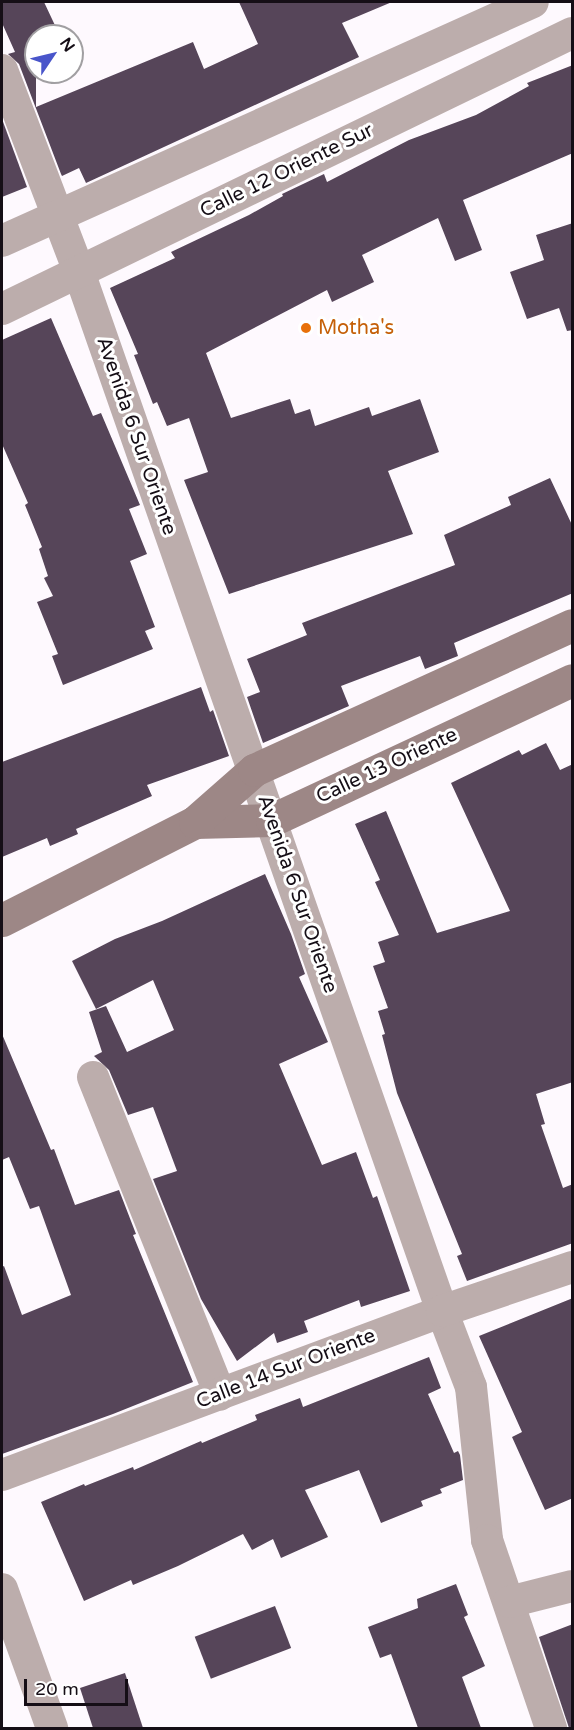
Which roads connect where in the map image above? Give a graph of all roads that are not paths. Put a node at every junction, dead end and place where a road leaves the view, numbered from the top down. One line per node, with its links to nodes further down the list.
1 (533, 2): 4 (street)
2 (573, 33): 6 (street, Calle 12 Oriente Sur)
3 (2, 70): 4 (street, Avenida 6 Sur Oriente)
4 (56, 215): 5 (street); 6 (street, Avenida 6 Sur Oriente)
5 (2, 240)
6 (78, 272): 7 (street, Calle 12 Oriente Sur); 10 (street, Avenida 6 Sur Oriente)
7 (2, 309)
8 (573, 625): 10 (street, Calle 13 Oriente)
9 (573, 680): 11 (street, Calle 13 Oriente)
10 (254, 770): 11 (street, Avenida 6 Sur Oriente); 12 (street, Calle 13 Oriente)
11 (272, 820): 12 (street, Calle 13 Oriente); 16 (street, Avenida 6 Sur Oriente)
12 (195, 822): 13 (street, Calle 13 Oriente)
13 (2, 920)
14 (93, 1077): 17 (street)
15 (573, 1267): 16 (street, Calle 14 Sur Oriente)
16 (442, 1311): 17 (street, Calle 14 Sur Oriente); 21 (street, Avenida 6 Sur Oriente)
17 (220, 1395): 18 (street, Calle 14 Sur Oriente)
18 (2, 1475)
19 (573, 1586): 21 (street)
20 (2, 1589): 22 (street)
21 (509, 1602): 23 (street, Avenida 6 Sur Oriente)
22 (52, 1728)
23 (551, 1728)

